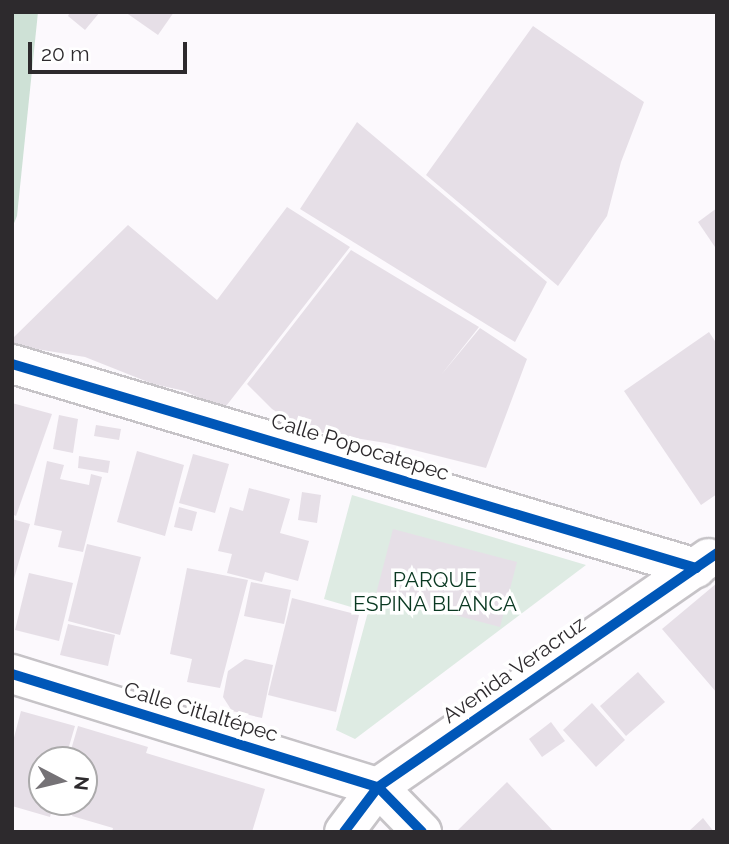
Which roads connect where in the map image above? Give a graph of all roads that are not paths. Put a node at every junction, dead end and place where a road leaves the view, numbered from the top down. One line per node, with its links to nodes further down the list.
1 (12, 364): 2 (street, Calle Popocatepec)
2 (706, 561): 4 (street, Avenida Veracruz)
3 (12, 674): 4 (street, Calle Citlaltépec)
4 (378, 788): 5 (street, Avenida Veracruz); 6 (street)
5 (344, 832)
6 (422, 832)

